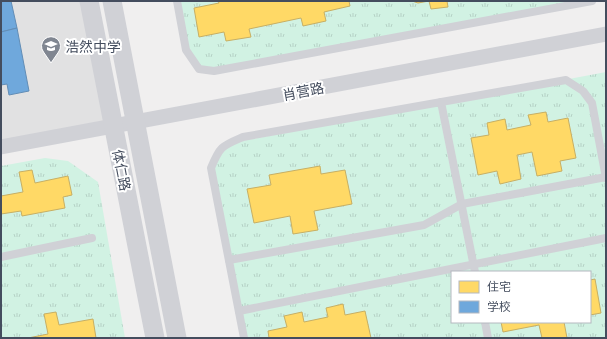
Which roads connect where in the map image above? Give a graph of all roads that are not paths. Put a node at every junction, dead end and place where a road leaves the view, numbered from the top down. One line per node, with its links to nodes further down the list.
1 (89, 1): 8 (street, 体仁路)
2 (112, 1): 7 (street, 体仁路)
3 (177, 1): 4 (lane)
4 (592, 1)
5 (606, 34): 7 (street, 肖营路)
6 (441, 102): 10 (lane); 11 (lane); 15 (lane)
7 (135, 122): 8 (street, 肖营路); 22 (street, 体仁路)
8 (113, 125): 9 (street, 肖营路); 21 (street, 体仁路)
9 (1, 147)
10 (606, 178): 11 (lane)
11 (462, 204): 15 (lane); 16 (lane)
12 (92, 238): 14 (lane)
13 (606, 238): 16 (lane)
14 (1, 257)
15 (229, 260): 19 (lane)
16 (474, 268): 17 (lane)
17 (458, 271)
18 (451, 272): 19 (lane)
19 (239, 311): 23 (lane)
20 (485, 323): 24 (lane)
21 (155, 338)
22 (177, 338)
23 (244, 338)
24 (488, 338)

